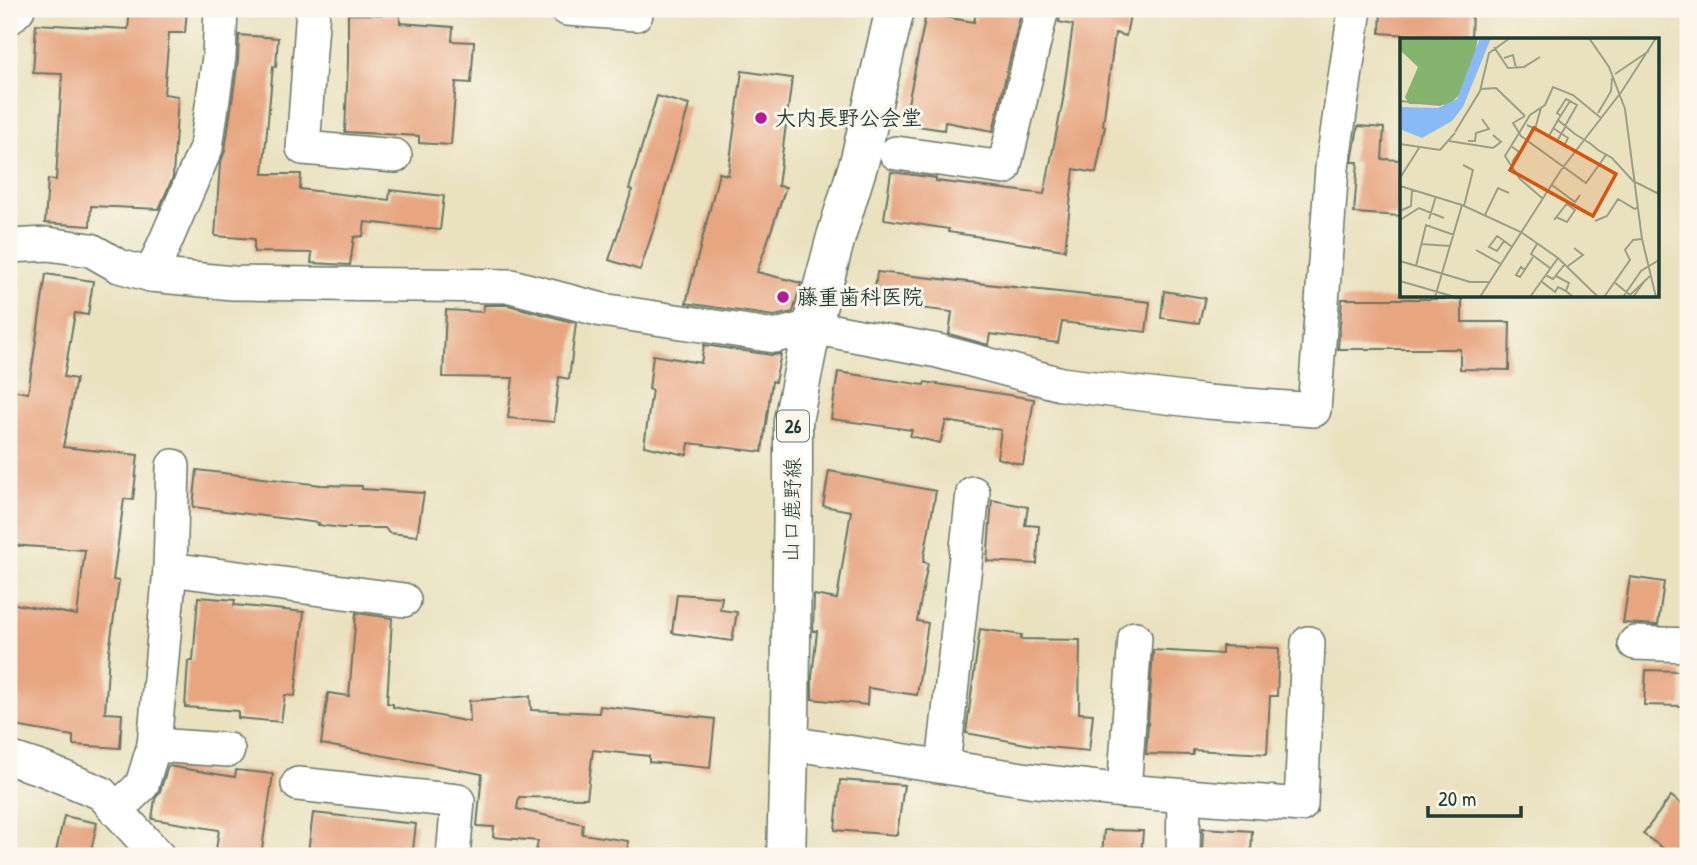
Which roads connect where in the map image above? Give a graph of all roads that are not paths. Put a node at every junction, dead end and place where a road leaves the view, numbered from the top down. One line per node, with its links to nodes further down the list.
1 (18, 9): 9 (street)
2 (221, 9): 13 (street)
3 (313, 9): 11 (street)
4 (566, 9): 5 (street)
5 (636, 9)
6 (895, 9): 14 (main road, 山口鹿野線 / 26)
7 (1042, 9): 10 (street)
8 (1354, 9): 14 (street)
9 (9, 18)
10 (897, 153)
11 (394, 156)
12 (10, 252): 13 (street)
13 (151, 275): 14 (street)
14 (812, 327): 23 (main road, 山口鹿野線 / 26)
15 (173, 467): 17 (street)
16 (973, 492): 27 (street)
17 (170, 569): 18 (street); 24 (street)
18 (404, 600)
19 (1135, 638): 29 (street)
20 (1308, 643): 30 (street)
21 (1635, 643): 22 (street)
22 (1688, 645)
23 (789, 743): 27 (street); 34 (main road, 山口鹿野線 / 26)
24 (154, 745): 25 (street); 31 (street)
25 (228, 750)
26 (9, 758): 31 (street)
27 (943, 766): 29 (street)
28 (298, 783): 33 (street)
29 (1124, 791): 30 (street)
30 (1184, 796): 35 (street)
31 (116, 810): 32 (street)
32 (158, 856)
33 (453, 856)
34 (786, 856)
35 (1183, 856)

